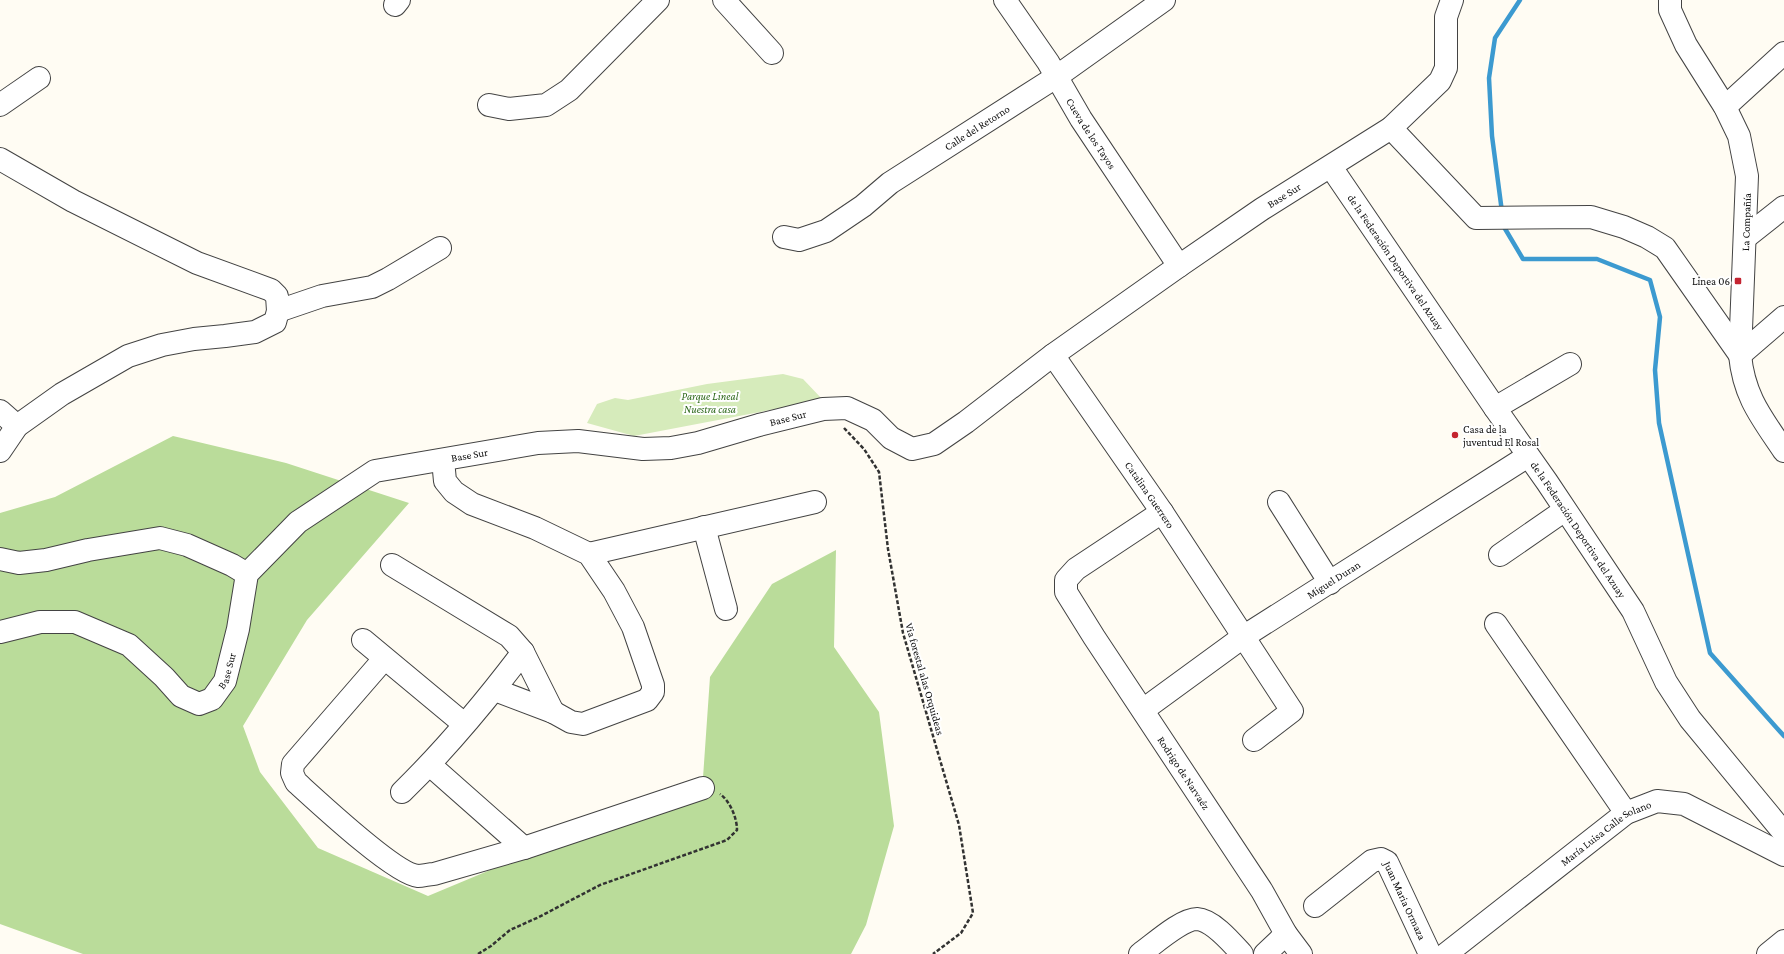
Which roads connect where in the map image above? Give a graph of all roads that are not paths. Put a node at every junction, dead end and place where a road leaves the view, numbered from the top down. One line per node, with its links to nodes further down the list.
1 (658, 0): 12 (street)
2 (724, 0): 7 (street)
3 (1005, 0): 9 (street, Cueva de los Tayos)
4 (1164, 0): 9 (street, Calle del Retorno)
5 (1452, 0): 14 (street, Base Sur)
6 (1668, 3): 13 (street, La Compañía)
7 (772, 53)
8 (1784, 53): 13 (street)
9 (1056, 77): 18 (street, Calle del Retorno); 21 (street, Cueva de los Tayos)
10 (39, 78): 11 (street)
11 (0, 105)
12 (489, 105)
13 (1725, 107): 19 (street, La Compañía)
14 (1391, 128): 16 (street, Base Sur); 25 (street)
15 (0, 159): 22 (street)
16 (1331, 167): 21 (street, Base Sur); 27 (street, de la Federación Deportiva del Azuay)
17 (1784, 207): 19 (street)
18 (784, 237)
19 (1746, 237): 25 (street, La Compañía)
20 (440, 248): 22 (street)
21 (1179, 266): 24 (street, Base Sur)
22 (278, 311): 29 (street)
23 (1784, 317): 25 (street)
24 (1054, 355): 33 (street, Base Sur); 37 (street, Catalina Guerrero)
25 (1740, 355): 31 (street, La Compañía)
26 (1570, 364): 27 (street)
27 (1495, 408): 32 (street, de la Federación Deportiva del Azuay)
28 (0, 411): 29 (street)
29 (17, 426): 30 (street)
30 (0, 451)
31 (1784, 451)
32 (1528, 456): 36 (street, de la Federación Deportiva del Azuay); 44 (street, Miguel Duran)
33 (443, 460): 39 (street); 43 (street, Base Sur)
34 (815, 502): 38 (street)
35 (1279, 502): 44 (street)
36 (1565, 510): 40 (street); 61 (street, de la Federación Deportiva del Azuay)
37 (1162, 512): 48 (street, Catalina Guerrero); 53 (street, Rodrigo de Narvaéz)
38 (704, 527): 39 (street); 45 (street)
39 (589, 554): 54 (street)
40 (1500, 555)
41 (0, 559): 43 (street)
42 (392, 565): 50 (street)
43 (247, 574): 47 (street, Base Sur)
44 (1330, 583): 48 (street, Miguel Duran)
45 (726, 609)
46 (1496, 624): 60 (street)
47 (0, 632)
48 (1243, 637): 53 (street, Miguel Duran); 56 (street, Catalina Guerrero)
49 (363, 640): 51 (street)
50 (523, 652): 52 (street); 54 (street)
51 (384, 659): 55 (street); 62 (street)
52 (495, 690): 54 (street); 55 (street)
53 (1144, 710): 65 (street, Rodrigo de Narvaéz)
54 (553, 712)
55 (464, 724): 57 (street)
56 (1254, 740)
57 (430, 765): 59 (street); 62 (street)
58 (703, 788): 62 (street)
59 (402, 792)
60 (1626, 813): 63 (street, María Luisa Calle Solano); 72 (street, María Luisa Calle Solano)
61 (1784, 833)
62 (524, 848)
63 (1784, 855)
64 (1315, 906): 71 (street, Juan Maria Ormaza)
65 (1286, 934): 69 (street); 70 (street, Rodrigo de Narvaéz)
66 (1784, 941): 73 (street)
67 (1140, 954): 68 (street)
68 (1242, 954)
69 (1265, 954)
70 (1301, 954)
71 (1430, 954)
72 (1446, 954)
73 (1768, 954)

